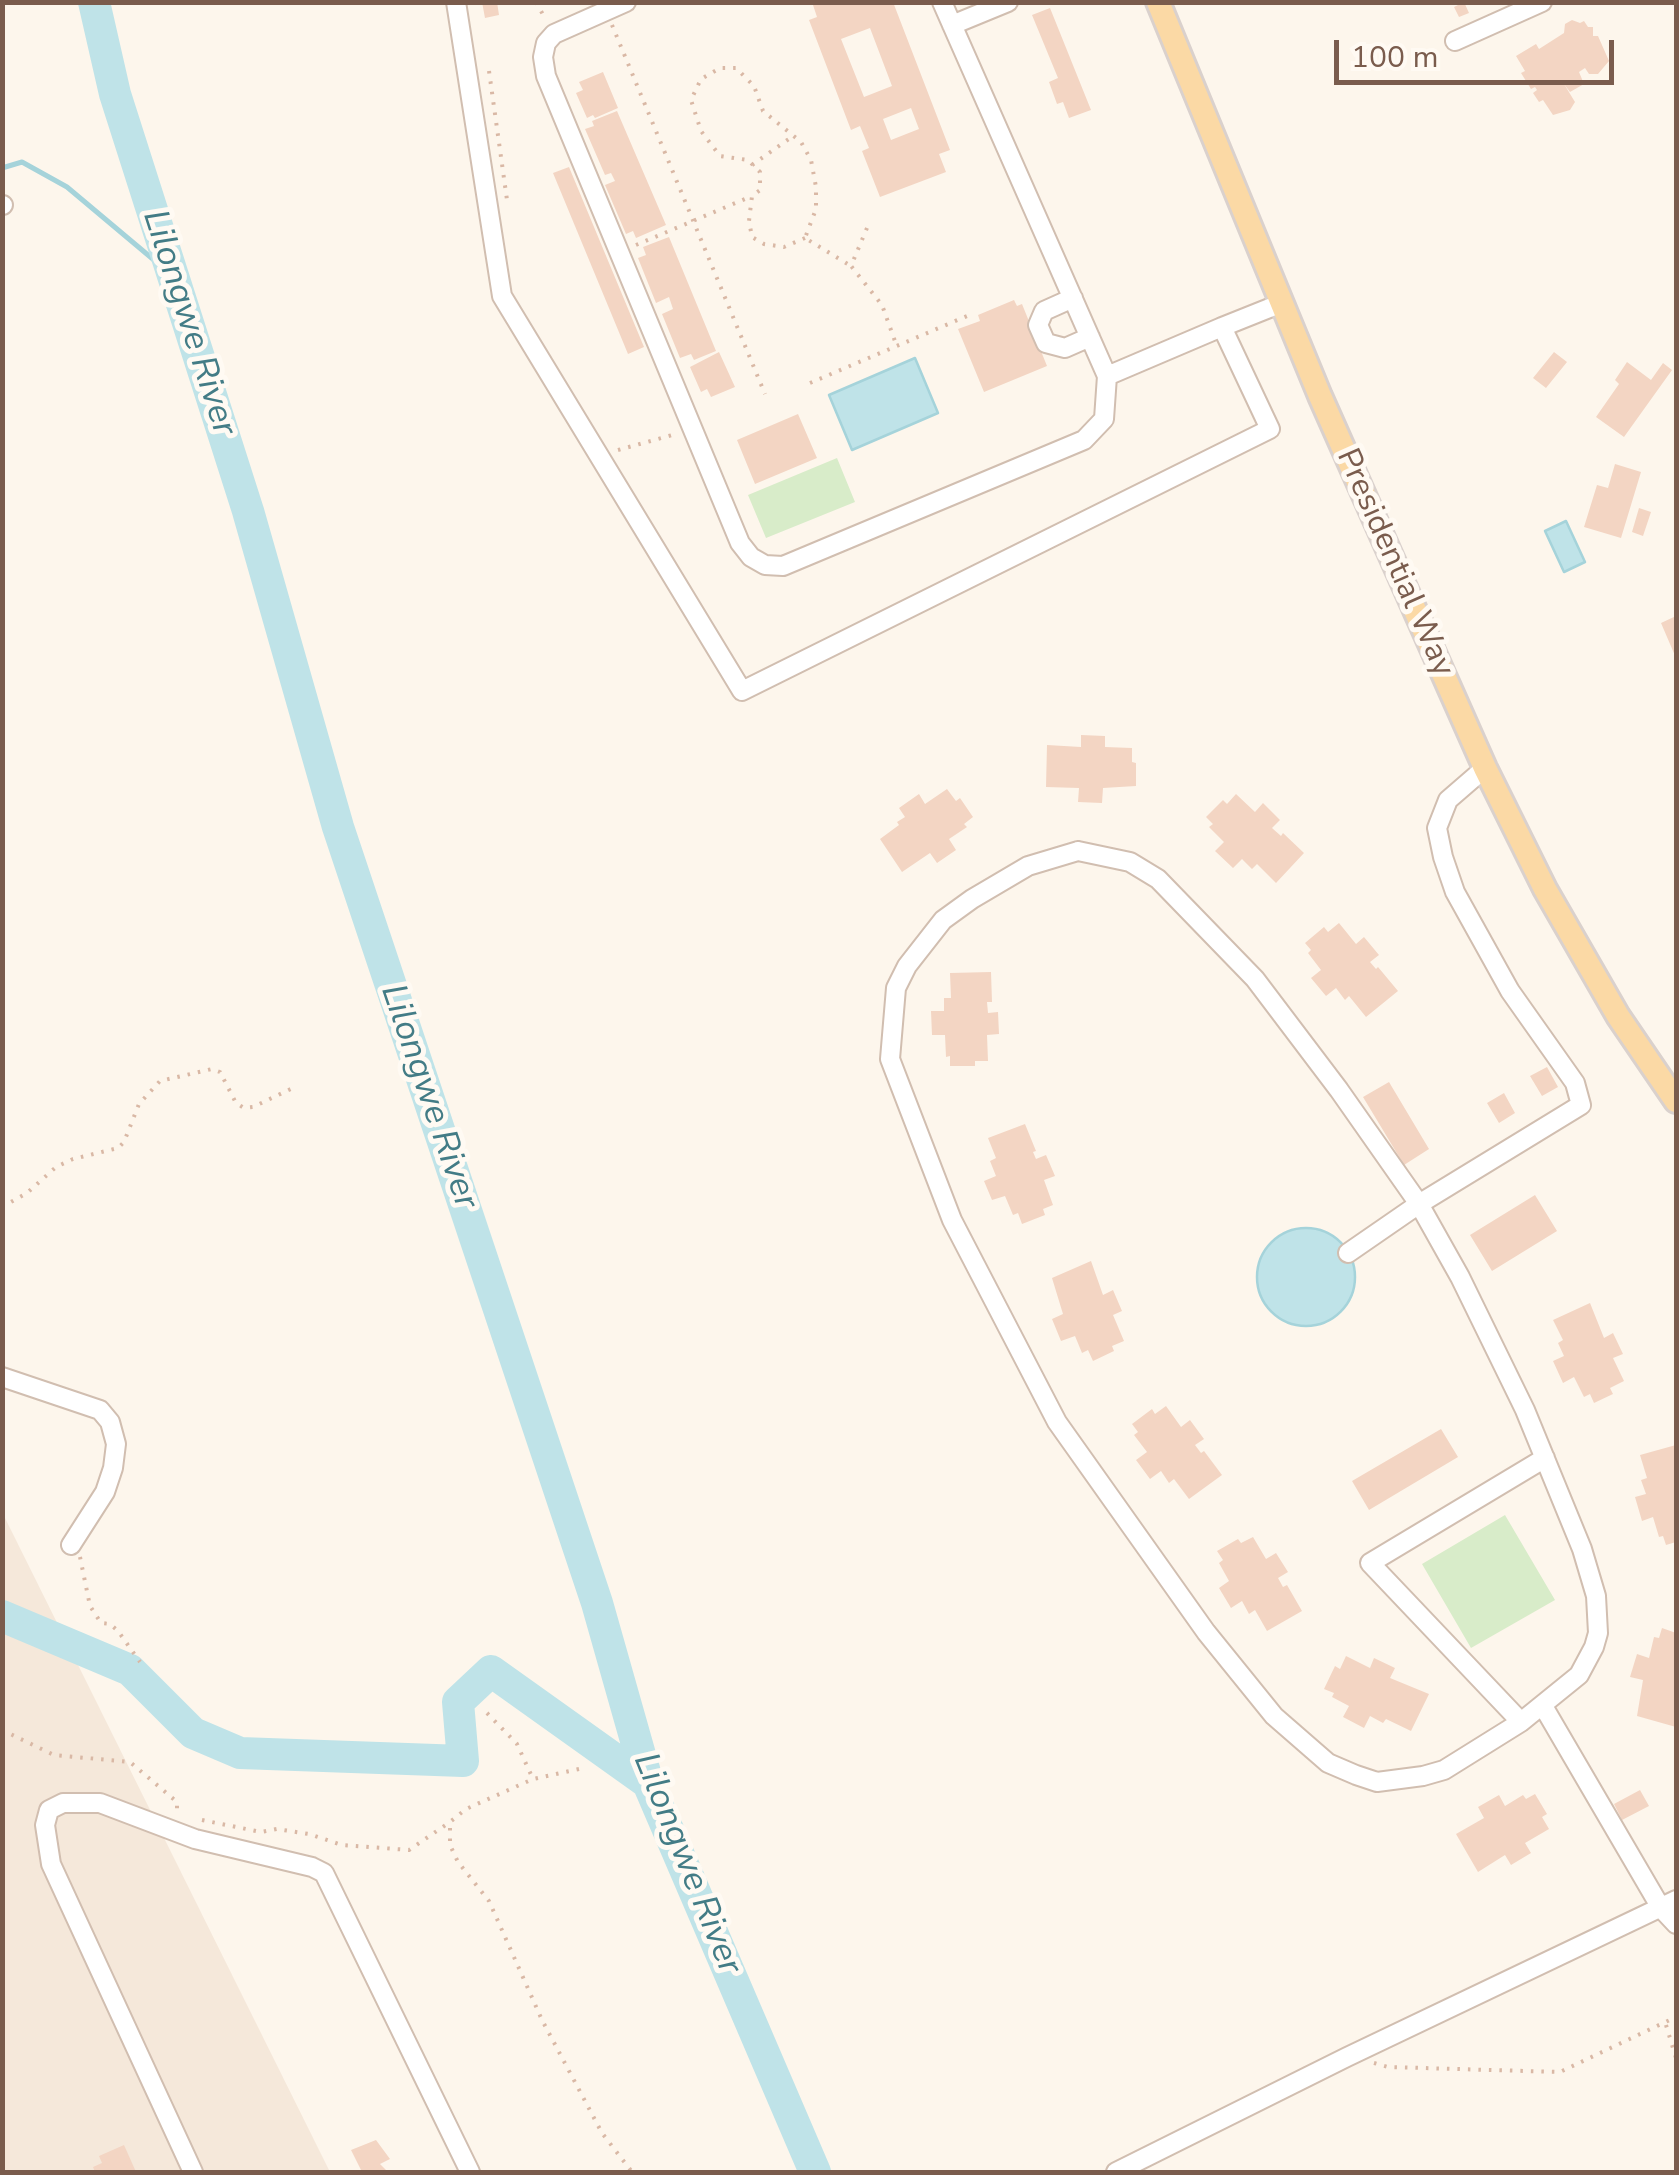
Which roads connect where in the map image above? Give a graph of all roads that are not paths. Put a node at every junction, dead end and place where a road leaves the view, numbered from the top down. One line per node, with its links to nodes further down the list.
1 (456, 2): 11 (street)
2 (626, 2): 13 (street)
3 (942, 2): 7 (street)
4 (1008, 2): 7 (street)
5 (1158, 2): 10 (main road, Presidential Way)
6 (1542, 2): 8 (street)
7 (952, 25): 9 (street)
8 (1455, 41)
9 (1073, 298): 12 (street); 12 (street)
10 (1282, 303): 11 (street); 14 (main road, Presidential Way)
11 (1222, 327): 13 (street)
12 (1090, 337): 13 (street)
13 (1108, 376)
14 (1485, 768): 15 (main road, Presidential Way); 16 (street)
15 (1676, 1101)
16 (1419, 1204): 17 (street); 19 (street); 22 (street)
17 (1348, 1253)
18 (2, 1377): 20 (street)
19 (1544, 1458): 21 (street); 22 (street)
20 (71, 1545)
21 (1544, 1706): 22 (street); 23 (street)
22 (1521, 1722)
23 (1669, 1904): 24 (street); 27 (street)
24 (1676, 1924)
25 (194, 2172): 26 (street)
26 (470, 2172)
27 (1116, 2172)

